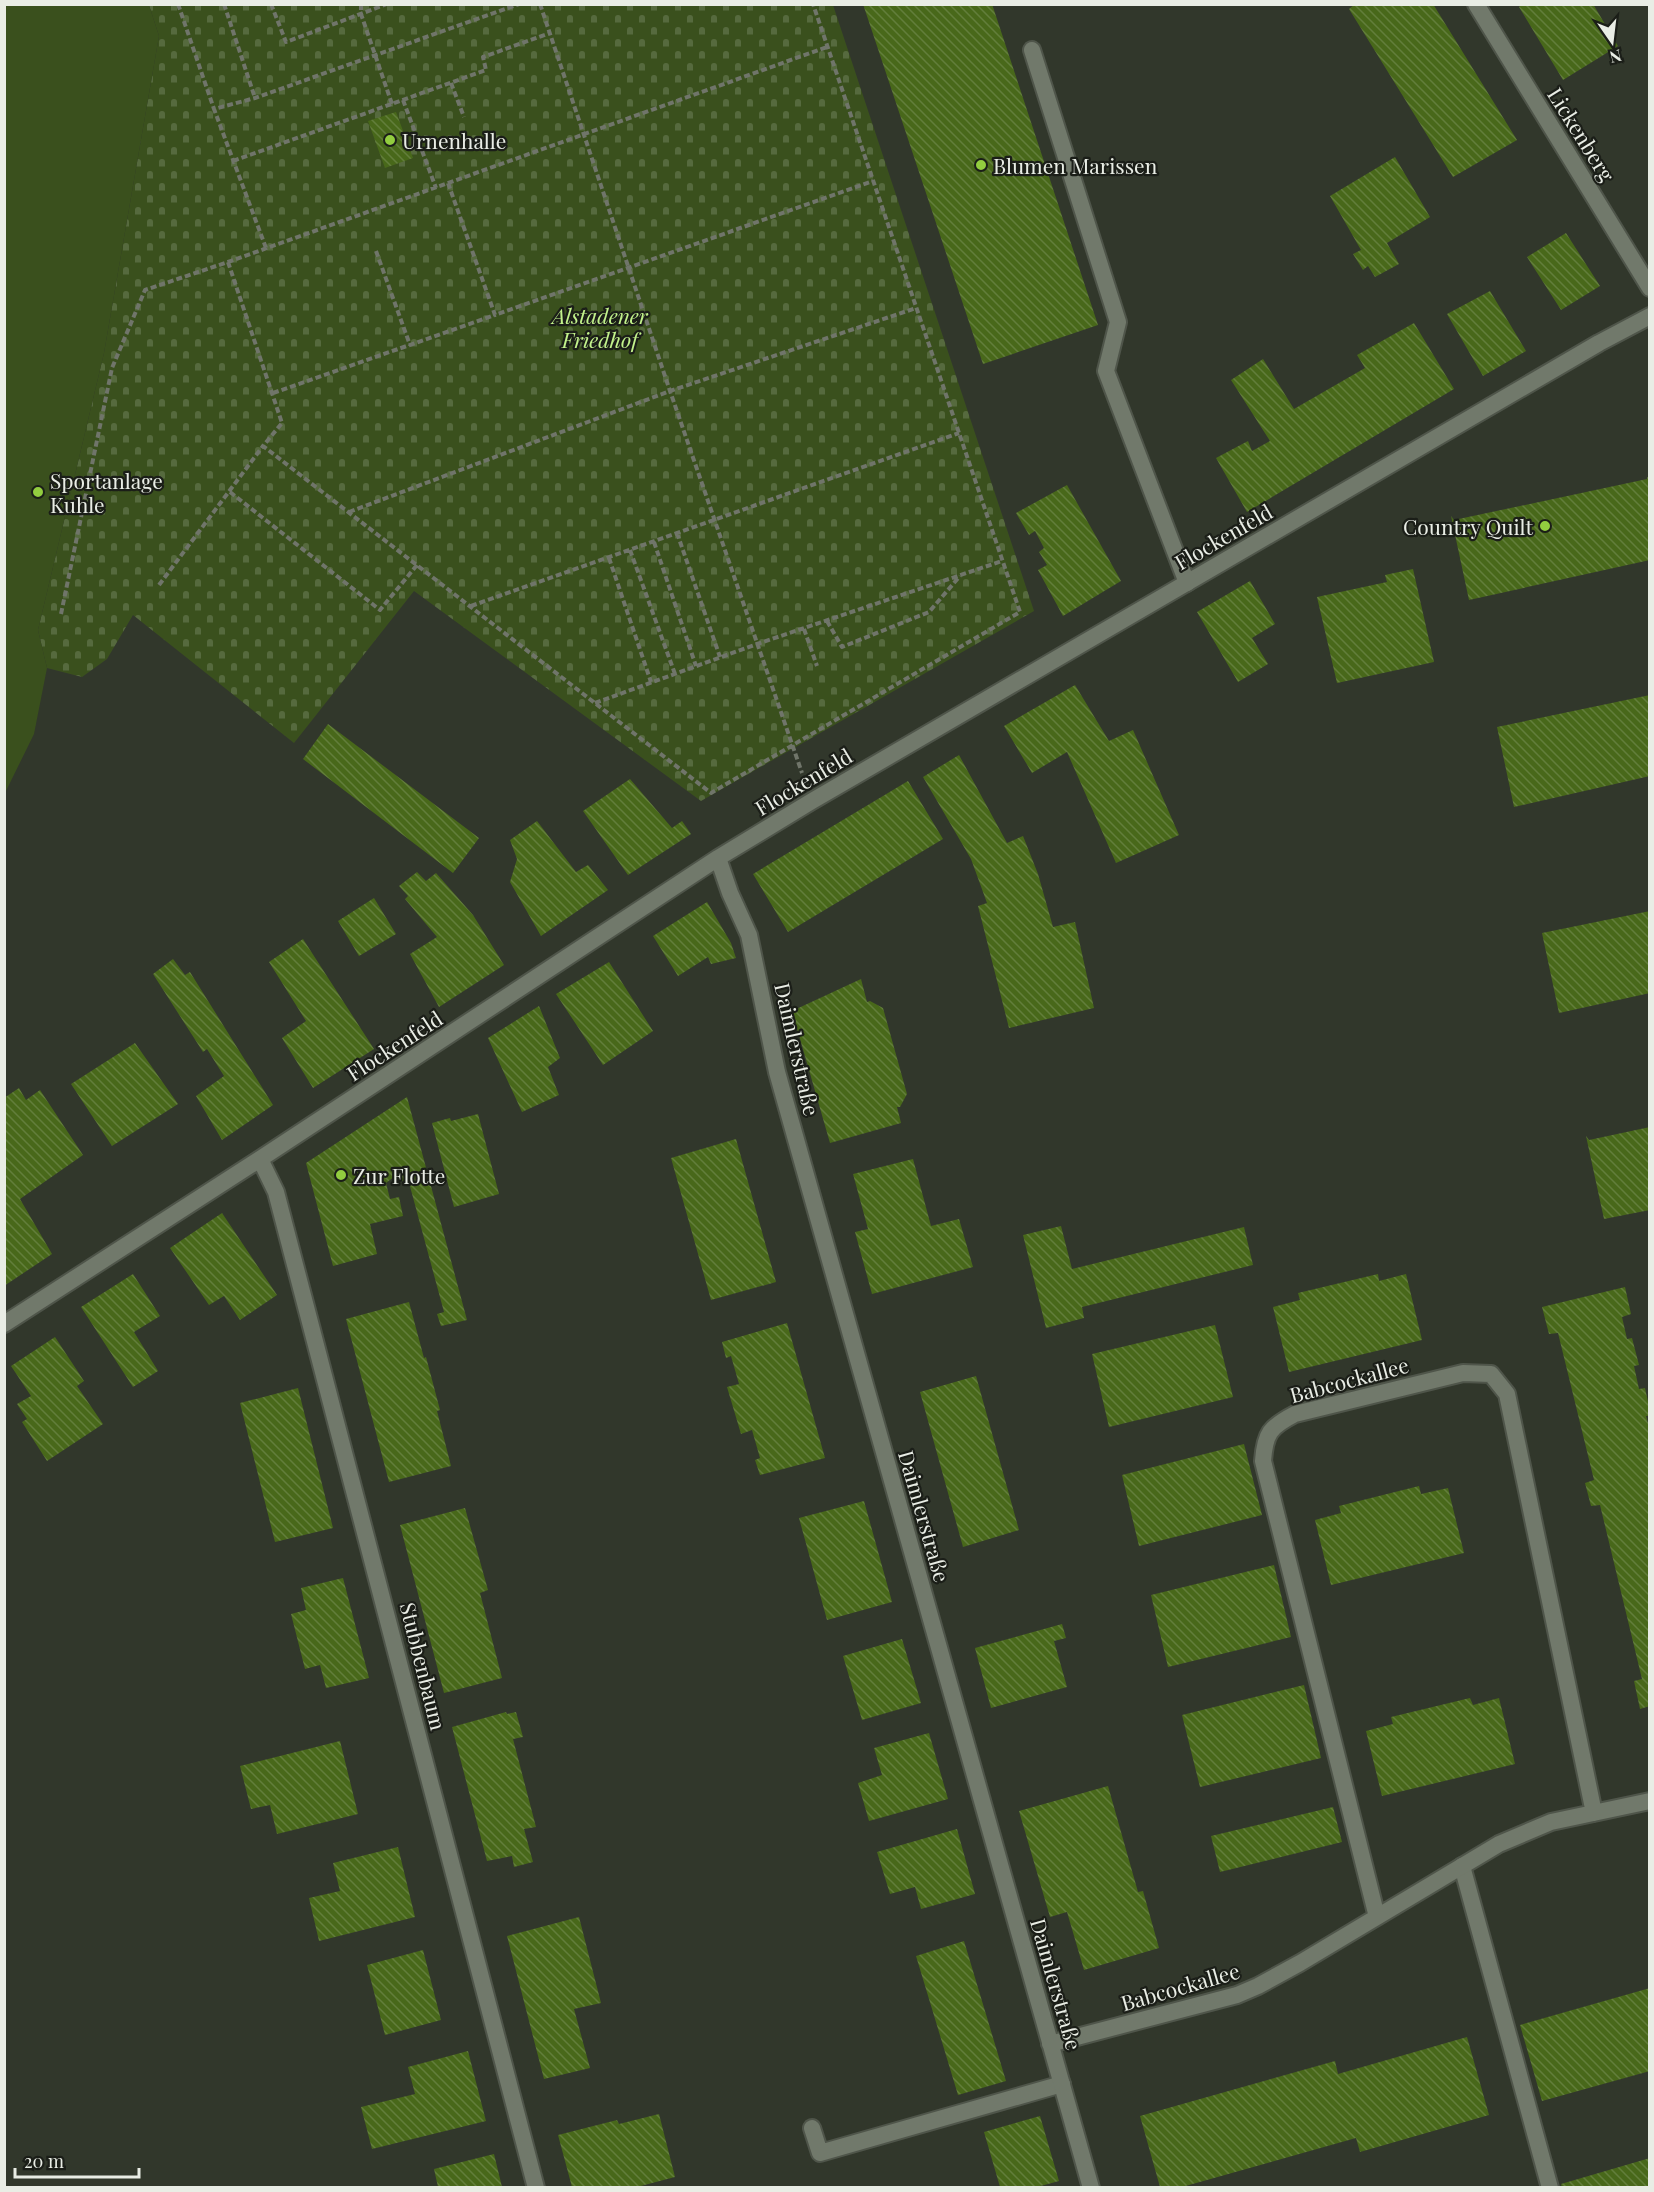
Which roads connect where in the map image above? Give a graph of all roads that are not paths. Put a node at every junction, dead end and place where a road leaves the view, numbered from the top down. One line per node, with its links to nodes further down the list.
1 (1476, 4): 3 (street, Lickenberg)
2 (1032, 50): 5 (street)
3 (1650, 288)
4 (1650, 316): 5 (street, Flockenfeld)
5 (1187, 583): 6 (street, Flockenfeld)
6 (718, 858): 7 (street, Flockenfeld); 13 (street, Daimlerstraße)
7 (260, 1159): 8 (street, Flockenfeld); 16 (street, Stubbenbaum)
8 (4, 1324)
9 (1650, 1801): 10 (street, Babcockallee)
10 (1594, 1813): 11 (street, Babcockallee); 12 (street, Babcockallee)
11 (1462, 1866): 12 (street, Babcockallee); 18 (street)
12 (1377, 1917): 13 (street, Babcockallee)
13 (1050, 2044): 14 (street, Daimlerstraße)
14 (1062, 2084): 15 (street); 17 (street, Daimlerstraße)
15 (812, 2128)
16 (536, 2187)
17 (1091, 2187)
18 (1550, 2187)

